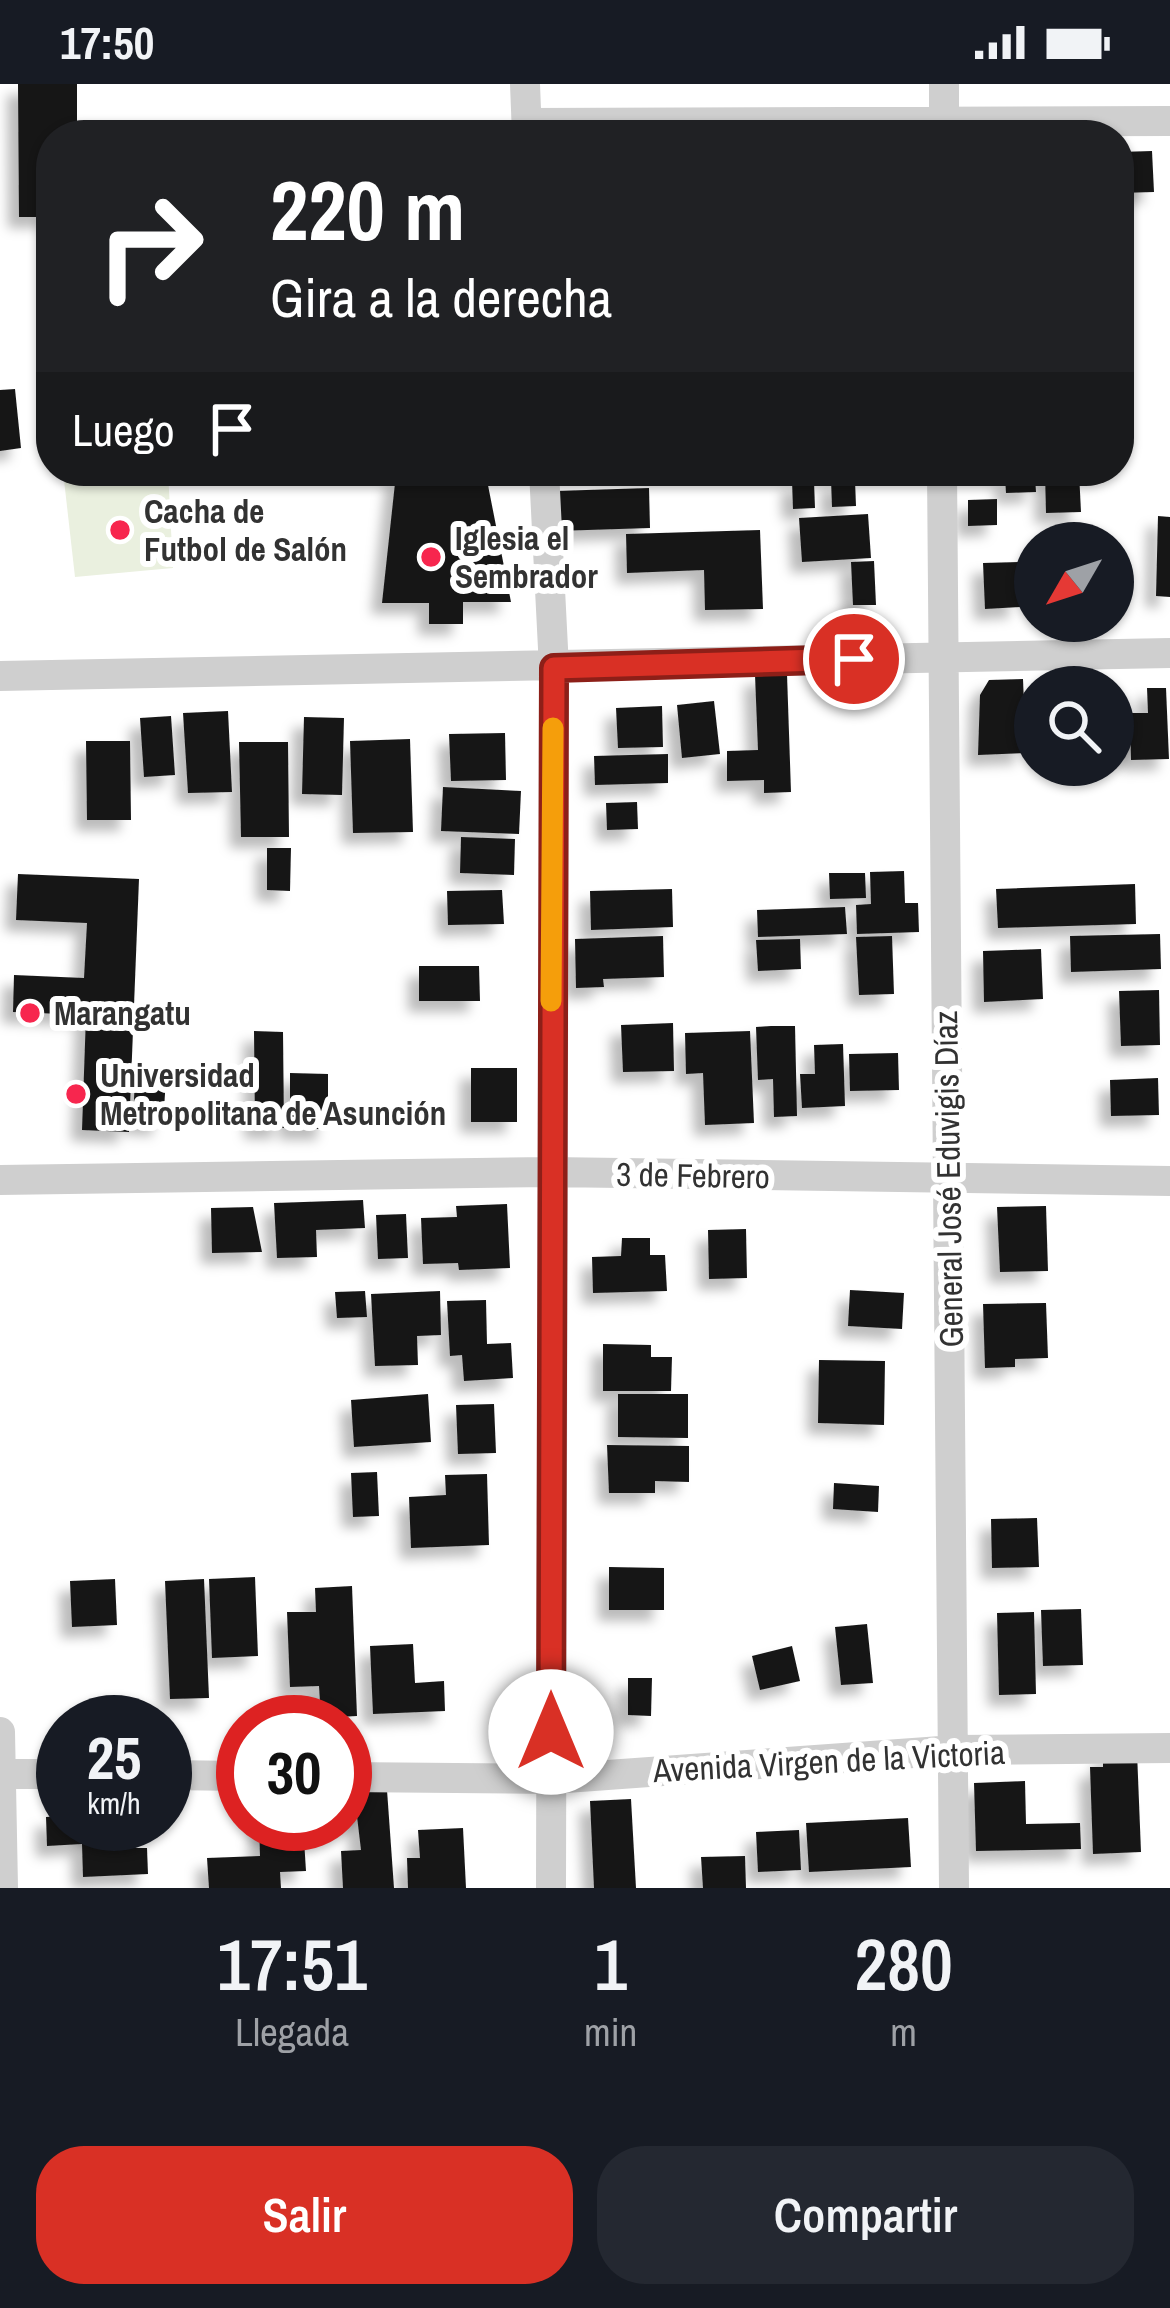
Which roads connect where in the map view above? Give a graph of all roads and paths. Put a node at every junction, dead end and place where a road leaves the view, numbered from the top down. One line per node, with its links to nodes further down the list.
1 (525, 84): 3 (street)
2 (944, 84): 4 (street)
3 (527, 120)
4 (944, 120)
5 (1170, 121): 6 (street)
6 (1134, 122)
7 (545, 486): 11 (street)
8 (942, 486): 10 (street, General José Eduvigis Díaz)
9 (1170, 653): 10 (street)
10 (940, 656): 11 (street); 16 (street, General José Eduvigis Díaz)
11 (554, 668): 12 (street); 13 (street)
12 (0, 676)
13 (550, 1172): 14 (street, 3 de Febrero); 16 (street, 3 de Febrero); 23 (street)
14 (0, 1180)
15 (1170, 1180): 16 (street, 3 de Febrero)
16 (949, 1181): 19 (street, General José Eduvigis Díaz)
17 (0, 1732): 20 (street)
18 (1170, 1748): 19 (street, Avenida Virgen de la Victoria)
19 (956, 1750): 23 (street, Avenida Virgen de la Victoria); 26 (street, General José Eduvigis Díaz)
20 (1, 1774): 21 (street); 24 (street)
21 (36, 1774)
22 (372, 1777): 23 (street, Avenida Virgen de la Victoria)
23 (552, 1779): 25 (street)
24 (4, 1888)
25 (551, 1888)
26 (954, 1888)

